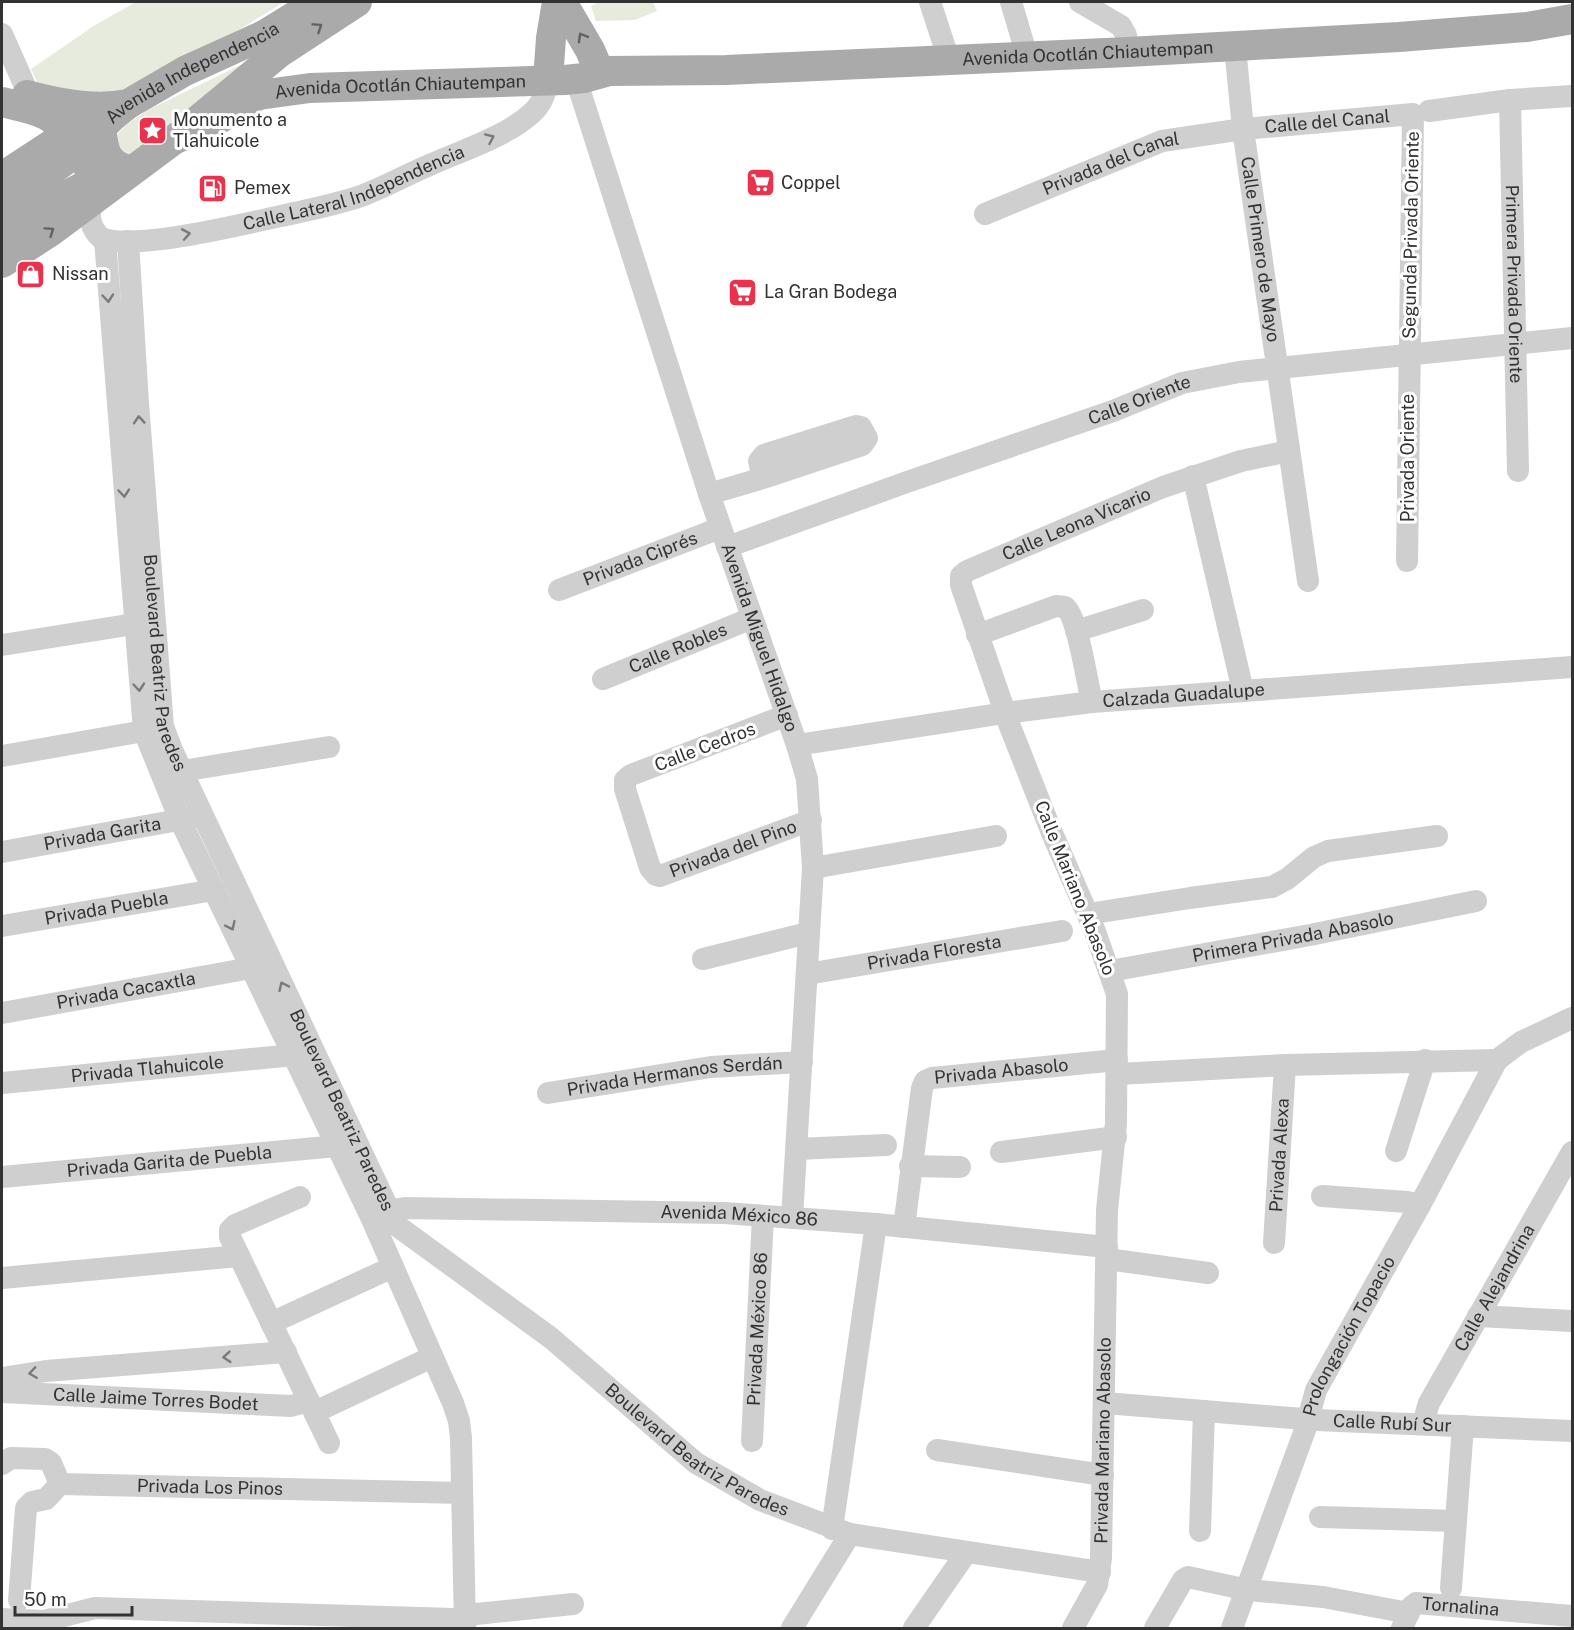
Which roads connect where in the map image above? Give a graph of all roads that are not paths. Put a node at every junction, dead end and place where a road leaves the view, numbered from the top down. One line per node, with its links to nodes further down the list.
1 (318, 2): 19 (main road, Avenida Independencia)
2 (357, 2): 21 (main road, Avenida Independencia, one-way to 2)
3 (557, 2): 14 (main road)
4 (562, 2): 14 (main road, one-way to 4)
5 (930, 2): 13 (street)
6 (1011, 2): 12 (street)
7 (1080, 2): 11 (street)
8 (1572, 19): 10 (main road, Avenida Ocotlán Chiautempan)
9 (2, 34): 16 (street)
10 (1235, 47): 11 (main road, Avenida Ocotlán Chiautempan); 20 (street, Calle Primero de Mayo)
11 (1128, 52): 12 (main road, Avenida Ocotlán Chiautempan)
12 (1027, 56): 13 (main road, Avenida Ocotlán Chiautempan)
13 (949, 60): 14 (main road, Avenida Ocotlán Chiautempan)
14 (575, 77): 21 (main road, Avenida Ocotlán Chiautempan); 30 (street, Calle Lateral Independencia, one-way to 14); 40 (street, Avenida Miguel Hidalgo)
15 (1572, 96): 17 (street, Calle del Canal)
16 (16, 100): 19 (main road); 22 (main road, Boulevard Beatriz Paredes); 23 (main road)
17 (1510, 100): 18 (street, Calle del Canal); 33 (street, Primera Privada Oriente)
18 (1421, 113): 20 (street, Calle del Canal); 34 (street, Segunda Privada Oriente)
19 (114, 116): 22 (main road); 24 (main road)
20 (1243, 129): 27 (street, Privada del Canal); 35 (street, Calle Primero de Mayo)
21 (175, 139): 24 (main road, Avenida Independencia)
22 (72, 143): 23 (main road); 25 (main road, Boulevard Beatriz Paredes); 26 (main road)
23 (12, 170)
24 (130, 171): 25 (main road, Avenida Independencia)
25 (93, 191): 28 (main road); 29 (street, Boulevard Beatriz Paredes); 31 (main road, one-way to 25)
26 (2, 206)
27 (985, 214)
28 (2, 235)
29 (105, 240): 30 (street); 48 (street, Boulevard Beatriz Paredes, one-way to 48)
30 (128, 241): 62 (street, Boulevard Beatriz Paredes, one-way to 30)
31 (2, 263)
32 (1572, 338): 33 (street, Calle Oriente)
33 (1516, 345): 34 (street, Calle Oriente); 37 (street, Primera Privada Oriente)
34 (1409, 356): 35 (street, Calle Oriente); 42 (street, Privada Oriente)
35 (1278, 368): 36 (street, Calle Primero de Mayo); 41 (street, Calle Oriente)
36 (1289, 451): 38 (street, Calle Leona Vicario); 44 (street, Calle Primero de Mayo)
37 (1518, 471)
38 (1193, 476): 43 (street, Calle Leona Vicario); 54 (street)
39 (763, 478): 40 (street)
40 (709, 494): 41 (street, Avenida Miguel Hidalgo)
41 (724, 537): 45 (street, Privada Ciprés); 47 (street, Avenida Miguel Hidalgo)
42 (1407, 561)
43 (961, 576): 50 (street, Calle Mariano Abasolo)
44 (1308, 581)
45 (559, 590)
46 (1143, 610): 49 (street)
47 (752, 618): 53 (street, Calle Robles); 57 (street, Avenida Miguel Hidalgo)
48 (134, 624): 51 (street); 58 (street, Boulevard Beatriz Paredes, one-way to 58)
49 (1076, 631): 50 (street); 55 (street)
50 (977, 635): 56 (street, Calle Mariano Abasolo)
51 (2, 645)
52 (1572, 667): 54 (street, Calzada Guadalupe)
53 (603, 679)
54 (1243, 691): 55 (street, Calzada Guadalupe)
55 (1092, 702): 56 (street, Calzada Guadalupe)
56 (1005, 713): 59 (street, Calzada Guadalupe); 73 (street, Calle Mariano Abasolo)
57 (787, 715): 59 (street, Avenida Miguel Hidalgo); 70 (street, Calle Cedros)
58 (144, 731): 61 (street); 64 (street, Boulevard Beatriz Paredes)
59 (797, 745): 65 (street, Avenida Miguel Hidalgo)
60 (329, 747): 62 (street)
61 (2, 756)
62 (182, 771): 63 (street, Boulevard Beatriz Paredes)
63 (202, 815): 64 (street, Privada Garita); 104 (street, Boulevard Beatriz Paredes, one-way to 63)
64 (180, 820): 68 (street, Privada Garita); 71 (street, Boulevard Beatriz Paredes)
65 (811, 820): 69 (street, Avenida Miguel Hidalgo); 70 (street, Privada del Pino)
66 (996, 836): 69 (street)
67 (1437, 836): 73 (street)
68 (2, 852)
69 (813, 868): 76 (street, Avenida Miguel Hidalgo)
70 (656, 875)
71 (214, 890): 74 (street, Privada Puebla); 78 (street, Boulevard Beatriz Paredes, one-way to 78)
72 (1476, 901): 79 (street, Primera Privada Abasolo)
73 (1088, 914): 79 (street, Calle Mariano Abasolo)
74 (2, 926)
75 (1062, 931): 80 (street, Privada Floresta)
76 (808, 933): 77 (street); 80 (street, Avenida Miguel Hidalgo)
77 (704, 959)
78 (251, 968): 81 (street, Privada Cacaxtla); 83 (street, Boulevard Beatriz Paredes)
79 (1110, 971): 88 (street, Calle Mariano Abasolo)
80 (807, 974): 86 (street, Avenida Miguel Hidalgo)
81 (2, 1013)
82 (1571, 1013): 85 (street, Prolongación Topacio)
83 (294, 1055): 89 (street, Privada Tlahuicole); 93 (street, Boulevard Beatriz Paredes)
84 (1425, 1060): 85 (street); 87 (street); 95 (street)
85 (1497, 1060): 103 (street, Prolongación Topacio)
86 (802, 1062): 90 (street, Privada Hermanos Serdán); 94 (street, Avenida Miguel Hidalgo)
87 (1285, 1065): 88 (street); 109 (street, Privada Alexa)
88 (1117, 1067): 91 (street, Calle Mariano Abasolo); 98 (street, Privada Abasolo)
89 (2, 1083)
90 (548, 1093)
91 (1116, 1137): 96 (street); 110 (street, Calle Mariano Abasolo)
92 (886, 1145): 94 (street)
93 (337, 1146): 100 (street, Privada Garita de Puebla); 104 (street, Boulevard Beatriz Paredes)
94 (797, 1149): 106 (street, Avenida Miguel Hidalgo)
95 (1396, 1151)
96 (1001, 1152)
97 (1572, 1152): 115 (street, Calle Alejandrina)
98 (910, 1166): 99 (street); 108 (street, Privada Abasolo)
99 (960, 1167)
100 (2, 1177)
101 (1322, 1196): 103 (street)
102 (300, 1197): 111 (street)
103 (1419, 1205): 125 (street, Prolongación Topacio)
104 (380, 1214): 105 (street, Avenida México 86); 112 (street, Boulevard Beatriz Paredes); 138 (street, Boulevard Beatriz Paredes)
105 (763, 1216): 106 (street, Avenida México 86); 129 (street, Privada México 86)
106 (792, 1218): 107 (street, Avenida México 86)
107 (876, 1224): 108 (street, Avenida México 86); 138 (street)
108 (904, 1227): 110 (street, Avenida México 86)
109 (1274, 1243)
110 (1107, 1253): 113 (street); 122 (street, Privada Mariano Abasolo)
111 (239, 1256): 114 (street); 117 (street)
112 (393, 1267): 117 (street); 119 (street, Boulevard Beatriz Paredes)
113 (1209, 1273)
114 (2, 1278)
115 (1479, 1316): 116 (street); 126 (street, Calle Alejandrina)
116 (1572, 1322)
117 (271, 1323): 118 (street)
118 (286, 1352): 120 (street, Calle Jaime Torres Bodet, one-way to 120); 123 (street)
119 (432, 1357): 123 (street, Calle Jaime Torres Bodet); 135 (street, Boulevard Beatriz Paredes)
120 (2, 1378)
121 (2, 1392): 123 (street, Calle Jaime Torres Bodet)
122 (1105, 1403): 124 (street, Calle Rubí Sur); 133 (street, Privada Mariano Abasolo)
123 (312, 1406): 130 (street)
124 (1204, 1411): 125 (street, Calle Rubí Sur); 139 (street)
125 (1307, 1419): 126 (street, Calle Rubí Sur); 143 (street, Prolongación Topacio)
126 (1425, 1424): 127 (street, Calle Rubí Sur)
127 (1463, 1426): 128 (street, Calle Rubí Sur); 137 (street)
128 (1572, 1431)
129 (752, 1441)
130 (329, 1443)
131 (937, 1450): 133 (street)
132 (2, 1464): 134 (street)
133 (1103, 1475): 141 (street, Privada Mariano Abasolo)
134 (60, 1484): 135 (street, Privada Los Pinos); 144 (street)
135 (462, 1493): 151 (street, Boulevard Beatriz Paredes)
136 (1320, 1517): 137 (street)
137 (1456, 1521): 142 (street)
138 (841, 1532): 140 (street, Boulevard Beatriz Paredes); 152 (street)
139 (1200, 1532)
140 (966, 1553): 141 (street, Boulevard Beatriz Paredes); 153 (street)
141 (1100, 1572): 154 (street, Privada Mariano Abasolo)
142 (1451, 1588)
143 (1248, 1590): 148 (street, Tornalina); 155 (street, Tornalina); 156 (street, Prolongación Topacio)
144 (20, 1600)
145 (573, 1604): 151 (street)
146 (1572, 1616): 148 (street, Tornalina)
147 (2, 1618): 150 (street)
148 (1406, 1621)
149 (326, 1622): 150 (street); 151 (street)
150 (58, 1623)
151 (465, 1623)
152 (792, 1629)
153 (914, 1629)
154 (1073, 1629)
155 (1155, 1629)
156 (1232, 1629)

